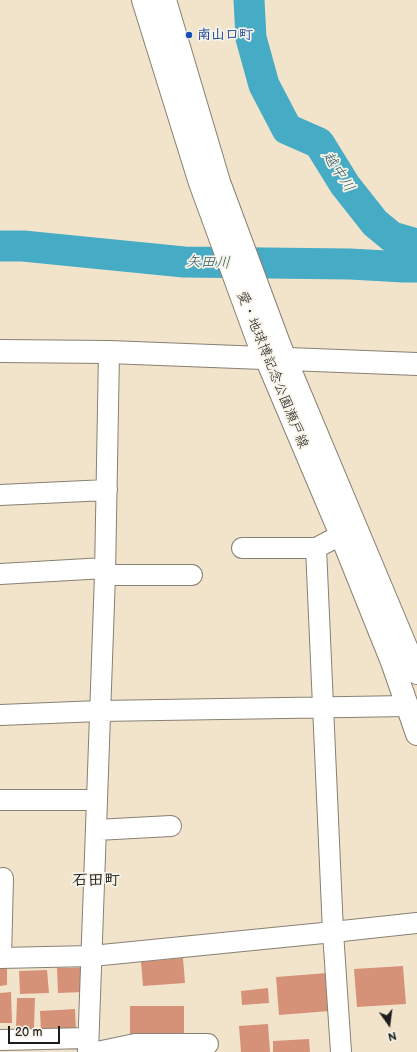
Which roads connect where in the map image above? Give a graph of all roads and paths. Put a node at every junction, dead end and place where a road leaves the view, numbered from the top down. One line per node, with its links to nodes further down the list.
1 (143, 0): 3 (main road, 愛・地球博記念公園瀬戸線)
2 (165, 0): 3 (main road, 愛・地球博記念公園瀬戸線)
3 (210, 182): 6 (main road, 愛・地球博記念公園瀬戸線)
4 (0, 351): 5 (main road)
5 (109, 352): 6 (main road); 8 (street)
6 (273, 352): 7 (main road); 10 (main road, 愛・地球博記念公園瀬戸線); 16 (main road, 愛・地球博記念公園瀬戸線)
7 (417, 364)
8 (106, 490): 9 (street); 13 (street)
9 (0, 495)
10 (341, 535): 12 (street); 17 (main road, 愛・地球博記念公園瀬戸線)
11 (242, 548): 12 (street)
12 (316, 548): 18 (street)
13 (105, 572): 14 (street); 15 (street); 19 (street)
14 (0, 574)
15 (192, 575)
16 (417, 672)
17 (408, 706): 18 (street); 21 (main road, 愛・地球博記念公園瀬戸線)
18 (323, 707): 19 (street); 28 (street)
19 (99, 711): 20 (street); 23 (street)
20 (0, 715)
21 (417, 734)
22 (0, 800): 23 (street)
23 (97, 800): 25 (street)
24 (171, 826): 25 (street)
25 (96, 830): 29 (street)
26 (3, 878): 30 (street)
27 (417, 923): 28 (street)
28 (333, 932): 29 (street); 34 (street)
29 (92, 956): 30 (street); 33 (street)
30 (1, 958)
31 (0, 1040): 33 (street)
32 (208, 1044): 33 (street)
33 (91, 1047)
34 (341, 1052)

